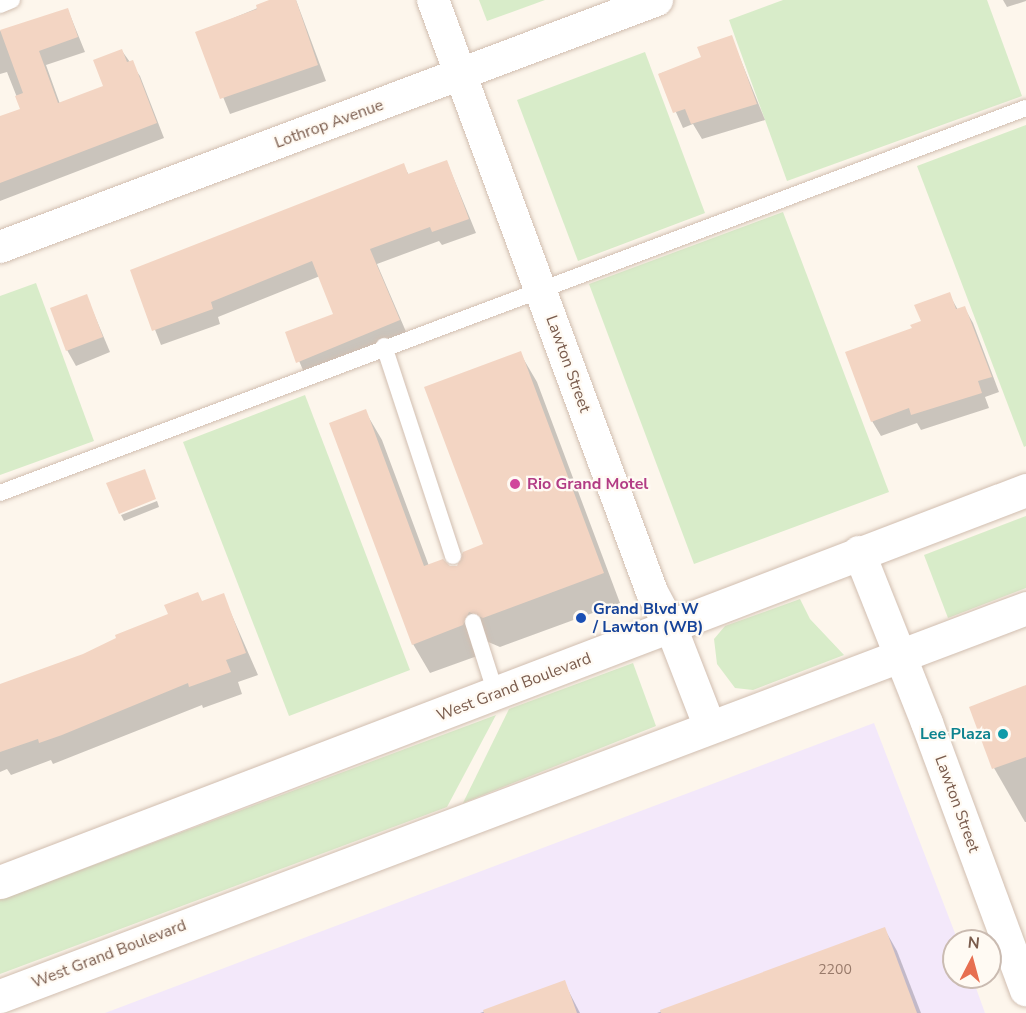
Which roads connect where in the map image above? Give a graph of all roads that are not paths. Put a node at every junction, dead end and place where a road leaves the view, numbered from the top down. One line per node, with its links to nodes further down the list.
1 (12, 0): 4 (lane)
2 (433, 0): 5 (street, Lawton Street)
3 (657, 0): 5 (street, Lothrop Avenue)
4 (0, 4)
5 (461, 74): 7 (street, Lothrop Avenue); 8 (street, Lawton Street)
6 (1026, 108): 8 (lane)
7 (0, 247)
8 (540, 288): 9 (lane); 16 (street, Lawton Street)
9 (384, 346): 11 (lane); 13 (lane)
10 (1026, 490): 12 (main road, West Grand Boulevard)
11 (0, 493)
12 (858, 552): 16 (main road, West Grand Boulevard); 17 (street, Lawton Street)
13 (453, 555)
14 (1026, 608): 17 (main road, West Grand Boulevard)
15 (474, 622): 18 (lane)
16 (671, 627): 18 (main road, West Grand Boulevard); 19 (street, Lawton Street)
17 (901, 657): 19 (main road, West Grand Boulevard); 21 (street, Lawton Street)
18 (496, 694): 20 (main road, West Grand Boulevard)
19 (709, 724): 22 (main road, West Grand Boulevard)
20 (0, 882)
21 (1026, 990)
22 (0, 996)

